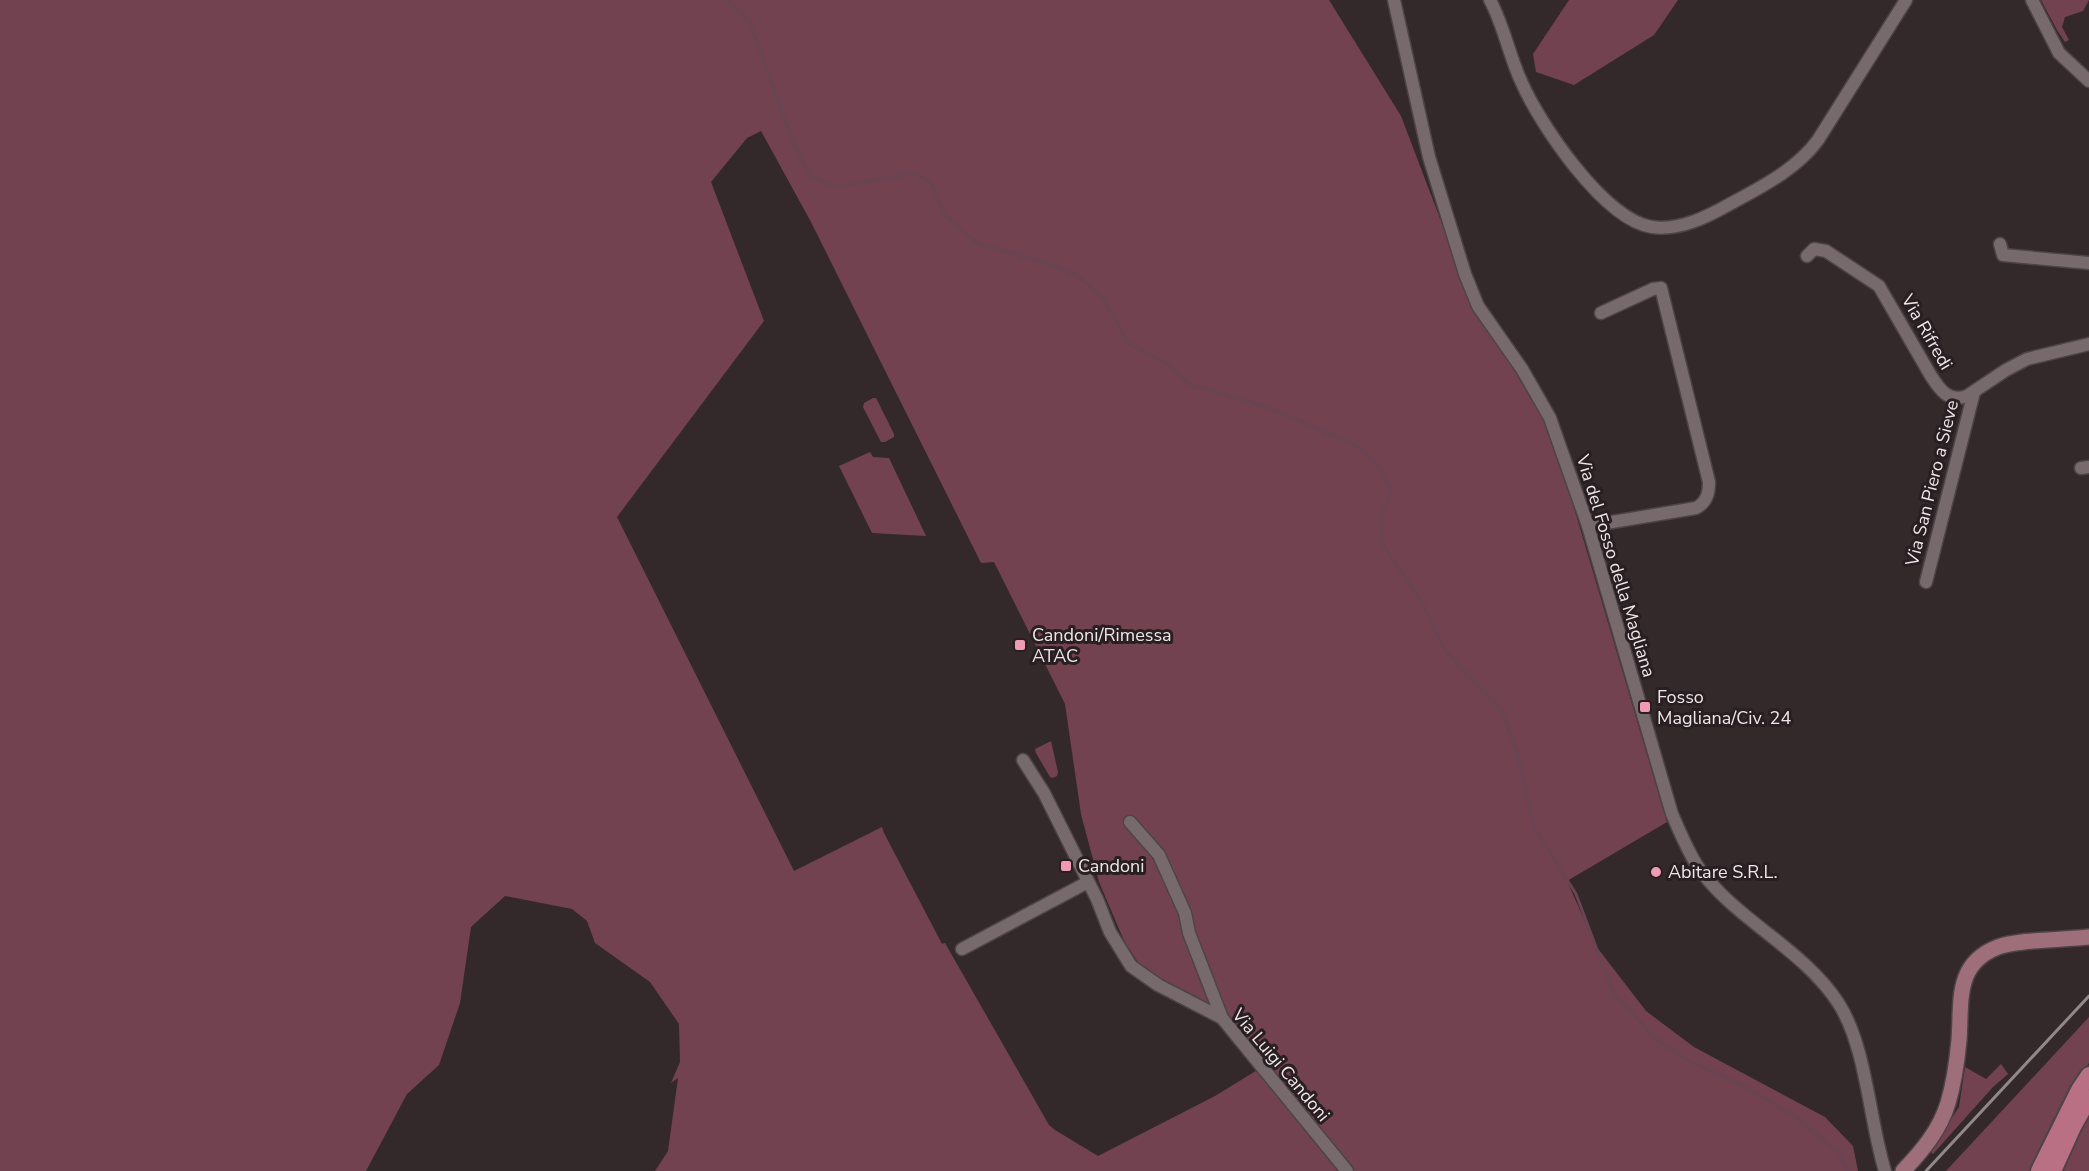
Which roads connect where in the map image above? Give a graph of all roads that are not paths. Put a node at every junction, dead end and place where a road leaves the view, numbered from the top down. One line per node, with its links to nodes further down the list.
1 (1394, 0): 12 (street, Via del Fosso della Magliana)
2 (1490, 0): 3 (street)
3 (1906, 0)
4 (2032, 0): 5 (street)
5 (2089, 81)
6 (2000, 244): 8 (street)
7 (1808, 256): 11 (street, Via Rifredi)
8 (2089, 263)
9 (1601, 314): 12 (street)
10 (2089, 344): 11 (street)
11 (1974, 392): 13 (street, Via San Piero a Sieve)
12 (1588, 526): 23 (street, Via del Fosso della Magliana)
13 (1926, 582)
14 (1023, 760): 16 (street, Via Luigi Candoni)
15 (1130, 822): 19 (street)
16 (1088, 882): 18 (street); 19 (street, Via Luigi Candoni)
17 (2089, 937): 24 (main road)
18 (962, 949)
19 (1222, 1018): 22 (street, Via Luigi Candoni)
20 (2089, 1075): 25 (highway)
21 (2089, 1098): 26 (highway)
22 (1347, 1171)
23 (1885, 1171)
24 (1903, 1171)
25 (2039, 1171)
26 (2053, 1171)

